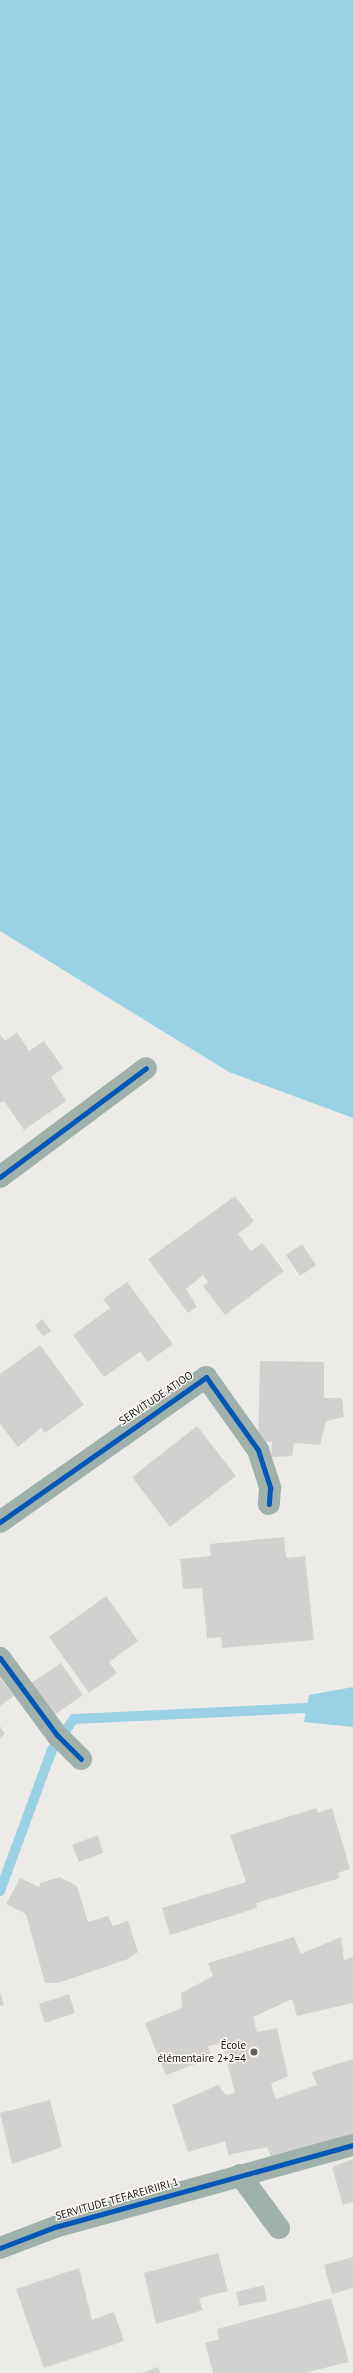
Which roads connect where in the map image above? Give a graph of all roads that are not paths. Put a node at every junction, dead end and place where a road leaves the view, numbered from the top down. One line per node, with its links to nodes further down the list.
1 (146, 1068): 2 (street)
2 (0, 1177)
3 (269, 1504): 4 (street, SERVITUDE ATIOO)
4 (0, 1522)
5 (0, 1658): 6 (street)
6 (81, 1759)
7 (353, 2145): 8 (street, SERVITUDE TEFAREIRIIRI 1)
8 (240, 2175): 9 (street); 10 (street, SERVITUDE TEFAREIRIIRI 1)
9 (279, 2228)
10 (0, 2248)

